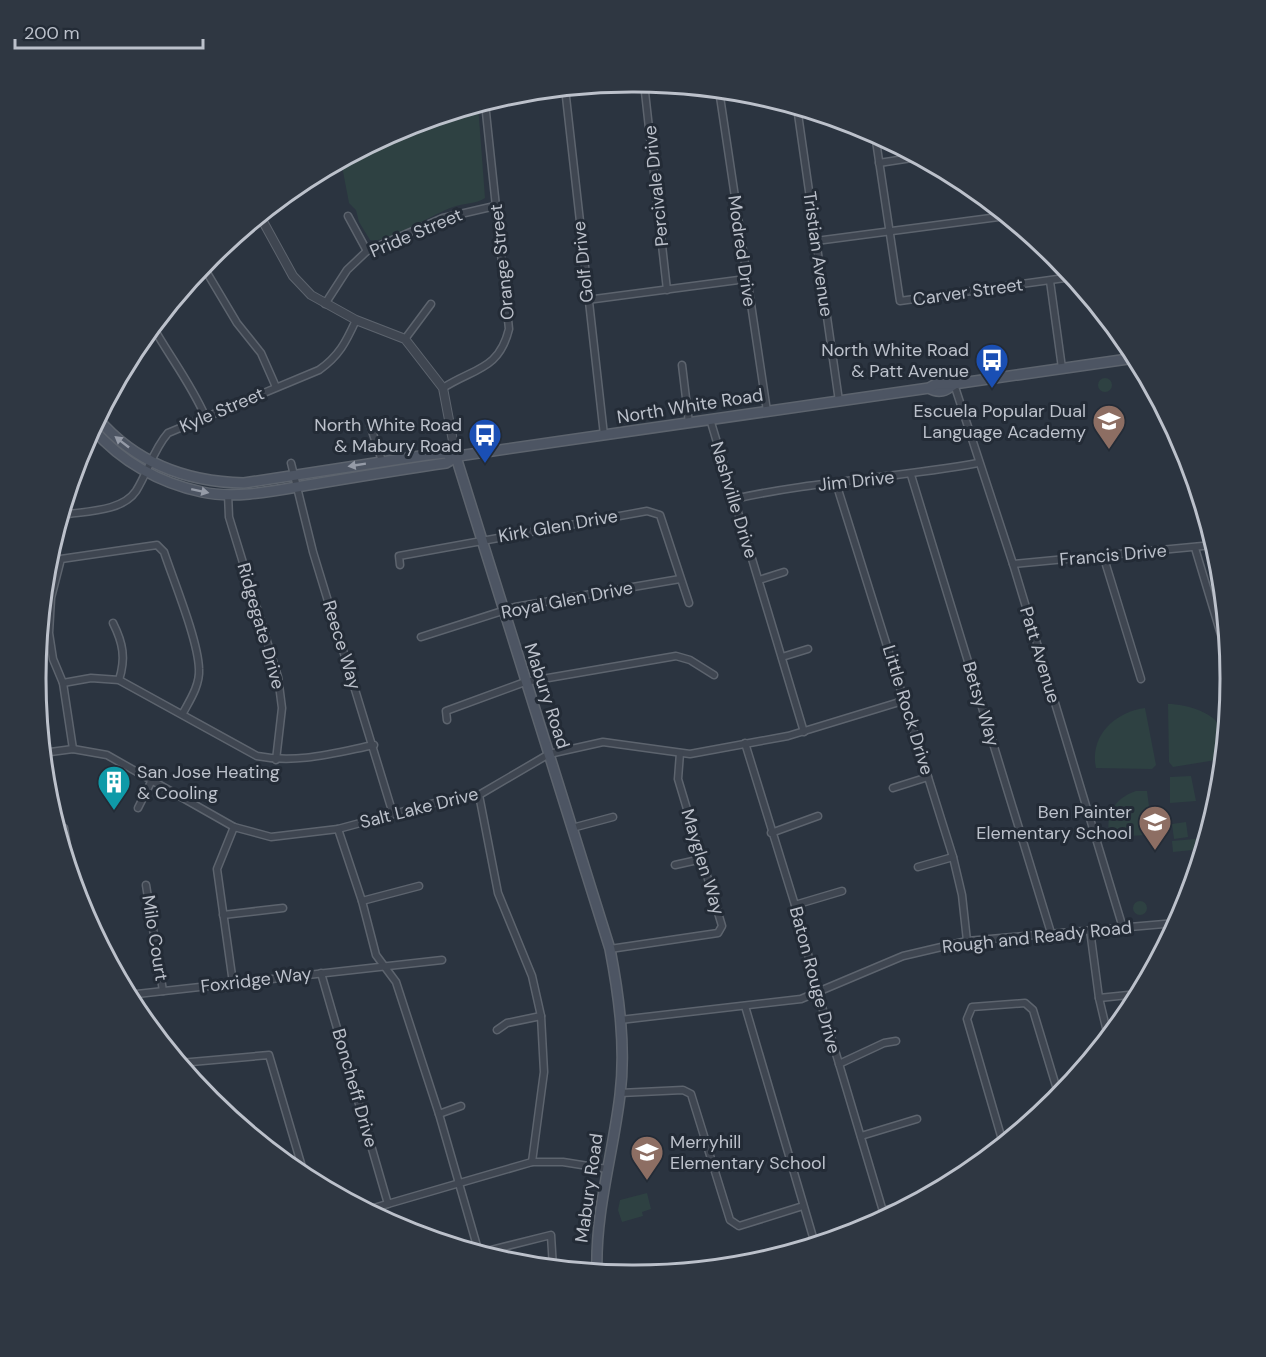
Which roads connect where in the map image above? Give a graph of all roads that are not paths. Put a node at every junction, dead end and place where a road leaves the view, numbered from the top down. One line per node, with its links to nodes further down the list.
1 (646, 92): 20 (street, Percivale Drive)
2 (566, 96): 21 (street, Golf Drive)
3 (720, 99): 17 (street, Modred Drive)
4 (486, 111): 9 (street, Orange Street)
5 (798, 116): 14 (street, Tristian Avenue)
6 (877, 145): 8 (street)
7 (905, 159): 8 (street)
8 (879, 163): 13 (street)
9 (495, 206): 15 (street, Pride Street); 32 (street, Orange Street)
10 (348, 216): 15 (street)
11 (995, 218): 13 (street)
12 (264, 223): 22 (street)
13 (890, 233): 14 (street); 19 (street, Carver Street)
14 (816, 241): 33 (street, Tristian Avenue)
15 (367, 251): 22 (street, Pride Street)
16 (208, 275): 31 (street)
17 (746, 279): 20 (street); 34 (street, Modred Drive)
18 (1062, 279): 19 (street, Carver Street)
19 (1050, 281): 29 (street)
20 (667, 290): 21 (street)
21 (587, 300): 40 (street, Golf Drive)
22 (325, 304): 24 (street)
23 (431, 304): 26 (street)
24 (356, 320): 26 (street); 31 (street, Kyle Street)
25 (158, 335): 35 (street)
26 (405, 339): 32 (street, Mabury Road)
27 (1125, 359): 29 (main road, North White Road)
28 (682, 365): 37 (street)
29 (1062, 368): 30 (main road, North White Road)
30 (954, 384): 33 (main road, North White Road); 46 (street, Patt Avenue)
31 (276, 387): 35 (street, Kyle Street)
32 (444, 388): 42 (street, Mabury Road)
33 (839, 401): 34 (main road, North White Road)
34 (767, 411): 36 (main road, North White Road)
35 (205, 416): 43 (street, Kyle Street)
36 (710, 419): 37 (main road, North White Road); 53 (street, Nashville Drive)
37 (689, 423): 40 (main road, North White Road)
38 (104, 425): 43 (main road, North White Road, one-way to 38)
39 (370, 425): 44 (street)
40 (604, 435): 42 (main road, North White Road)
41 (99, 436): 47 (main road, North White Road)
42 (456, 457): 44 (main road, North White Road); 51 (main road, North White Road); 55 (main road, Mabury Road)
43 (150, 461): 47 (street, Kyle Street); 48 (main road, North White Road)
44 (382, 461): 48 (main road, North White Road, one-way to 48)
45 (291, 462): 48 (street, Reece Way)
46 (978, 463): 49 (street, Jim Drive); 59 (street, Patt Avenue)
47 (145, 471): 52 (main road, North White Road, one-way to 52); 54 (street, Kyle Street)
48 (293, 475): 51 (street, Reece Way)
49 (911, 475): 50 (street, Jim Drive); 115 (street, Betsy Way)
50 (836, 483): 53 (street, Jim Drive); 78 (street, Little Rock Drive)
51 (295, 487): 52 (main road, North White Road); 83 (street, Reece Way)
52 (228, 494): 88 (street, Ridgegate Drive)
53 (734, 499): 64 (street, Nashville Drive)
54 (70, 514)
55 (481, 541): 60 (street, Kirk Glen Drive); 62 (street, Kirk Glen Drive); 66 (main road, Mabury Road)
56 (1204, 547): 57 (street, Francis Drive)
57 (1195, 548): 58 (street, Francis Drive); 67 (street)
58 (1103, 555): 59 (street, Francis Drive); 74 (street)
59 (1012, 564): 113 (street, Patt Avenue)
60 (400, 565)
61 (784, 572): 64 (street, Nashville Drive)
62 (680, 579): 65 (street); 66 (street, Royal Glen Drive)
63 (55, 580): 79 (street)
64 (759, 580): 72 (street, Nashville Drive)
65 (689, 603)
66 (502, 611): 70 (street, Royal Glen Drive); 76 (main road, Mabury Road)
67 (1216, 616)
68 (112, 623): 75 (street)
69 (49, 628): 77 (street)
70 (421, 637)
71 (808, 649): 72 (street)
72 (782, 657): 81 (street, Nashville Drive)
73 (714, 675): 76 (street)
74 (1141, 679)
75 (119, 680): 77 (street); 79 (street)
76 (525, 682): 80 (street); 87 (main road, Mabury Road)
77 (63, 683): 84 (street)
78 (906, 700): 81 (street, Salt Lake Drive); 89 (street, Little Rock Drive)
79 (183, 713): 88 (street)
80 (447, 720)
81 (804, 732): 82 (street, Salt Lake Drive)
82 (745, 743): 86 (street, Salt Lake Drive); 100 (street, Baton Rouge Drive)
83 (374, 745): 88 (street); 94 (street, Reece Way)
84 (73, 749): 85 (street, Salt Lake Drive); 90 (street, Salt Lake Drive)
85 (52, 752)
86 (680, 753): 87 (street, Salt Lake Drive); 102 (street, Mayglen Way)
87 (549, 754): 92 (street, Salt Lake Drive); 99 (main road, Mabury Road)
88 (276, 760)
89 (928, 777): 91 (street); 101 (street, Little Rock Drive)
90 (152, 780): 93 (street); 97 (street, Salt Lake Drive)
91 (893, 788)
92 (479, 795): 94 (street, Salt Lake Drive); 128 (street)
93 (138, 808)
94 (393, 814): 98 (street, Salt Lake Drive)
95 (818, 816): 100 (street)
96 (613, 817): 99 (street)
97 (234, 827): 98 (street, Salt Lake Drive); 111 (street)
98 (338, 828): 108 (street)
99 (572, 828): 117 (main road, Mabury Road)
100 (771, 833): 109 (street, Baton Rouge Drive)
101 (953, 857): 104 (street); 116 (street, Little Rock Drive)
102 (702, 859): 103 (street); 117 (street, Mayglen Way)
103 (675, 865)
104 (918, 867)
105 (146, 885): 122 (street, Milo Court)
106 (419, 886): 108 (street)
107 (842, 891): 109 (street)
108 (362, 900): 119 (street)
109 (795, 905): 123 (street, Baton Rouge Drive)
110 (282, 908): 111 (street)
111 (223, 915): 121 (street)
112 (1165, 924): 113 (street, Rough and Ready Road)
113 (1124, 928): 114 (street, Rough and Ready Road)
114 (1089, 930): 115 (street, Rough and Ready Road); 126 (street)
115 (1051, 933): 116 (street, Rough and Ready Road)
116 (967, 941): 123 (street, Rough and Ready Road)
117 (610, 949): 129 (main road, Mabury Road)
118 (442, 960): 119 (street, Foxridge Way)
119 (385, 968): 120 (street, Foxridge Way); 138 (street)
120 (321, 973): 121 (street, Foxridge Way); 146 (street, Boncheff Drive)
121 (233, 983): 122 (street, Foxridge Way)
122 (163, 991): 124 (street, Foxridge Way)
123 (818, 992): 127 (street, Rough and Ready Road); 134 (street, Baton Rouge Drive)
124 (139, 994)
125 (1127, 995): 126 (street)
126 (1099, 998): 130 (street)
127 (745, 1006): 129 (street, Rough and Ready Road); 147 (street)
128 (541, 1016): 131 (street); 143 (street)
129 (620, 1020): 136 (main road, Mabury Road)
130 (1106, 1026)
131 (497, 1030)
132 (896, 1041): 134 (street)
133 (190, 1062): 142 (street)
134 (839, 1064): 141 (street, Baton Rouge Drive)
135 (1056, 1085): 140 (street)
136 (620, 1093): 144 (main road, Mabury Road); 147 (street)
137 (461, 1106): 138 (street)
138 (439, 1114): 145 (street)
139 (917, 1119): 141 (street)
140 (1001, 1135)
141 (861, 1136): 149 (street, Baton Rouge Drive)
142 (300, 1161)
143 (532, 1162): 144 (street); 145 (street)
144 (608, 1169): 154 (main road, Mabury Road)
145 (459, 1184): 146 (street); 151 (street)
146 (388, 1204): 148 (street)
147 (803, 1206): 150 (street)
148 (378, 1207)
149 (883, 1209)
150 (813, 1237)
151 (476, 1244)
152 (496, 1249): 153 (street)
153 (552, 1259)
154 (597, 1264)

